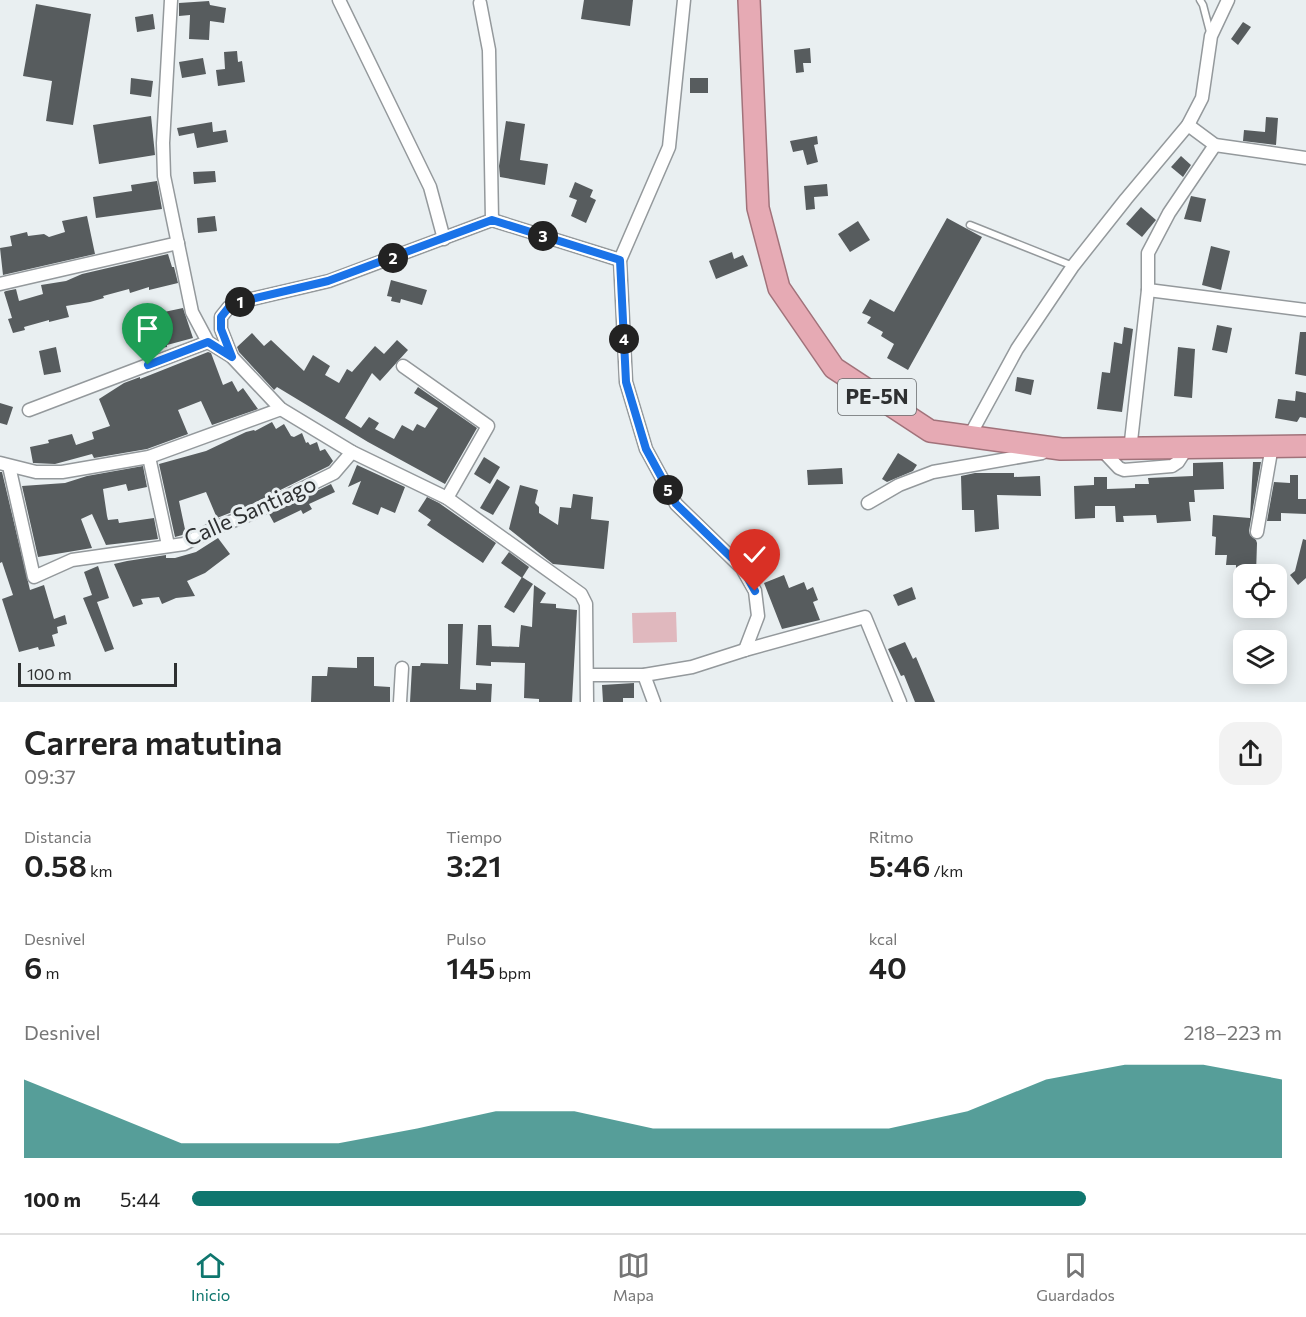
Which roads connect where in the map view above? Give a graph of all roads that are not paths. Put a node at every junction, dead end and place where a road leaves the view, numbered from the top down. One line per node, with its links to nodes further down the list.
1 (171, 0): 15 (street)
2 (339, 0): 14 (street)
3 (684, 0): 16 (street)
4 (748, 0): 26 (highway, PE-5N)
5 (1200, 0): 8 (lane)
6 (1228, 0): 8 (street)
7 (480, 3): 12 (street)
8 (1211, 36): 9 (street)
9 (1188, 125): 10 (street); 17 (street)
10 (1215, 145): 11 (street); 19 (street)
11 (1306, 158)
12 (492, 220): 14 (street); 16 (street)
13 (970, 225): 17 (lane)
14 (444, 239): 22 (street)
15 (178, 243): 18 (street); 21 (street)
16 (620, 260): 40 (street)
17 (1074, 266): 26 (street)
18 (0, 284)
19 (1148, 290): 20 (street); 32 (street)
20 (1306, 310)
21 (208, 342): 22 (street); 25 (street)
22 (232, 357): 24 (street)
23 (403, 366): 36 (street)
24 (281, 409): 33 (street); 34 (street)
25 (29, 410)
26 (969, 437): 30 (highway, PE-5N)
27 (1272, 446): 28 (highway, PE-5N); 29 (highway, PE-5N); 38 (street)
28 (1306, 446)
29 (1187, 448): 31 (street); 32 (highway, PE-5N)
30 (1061, 449): 31 (highway, PE-5N); 37 (street)
31 (1102, 450): 32 (highway, PE-5N)
32 (1130, 450)
33 (352, 452): 36 (street); 39 (street, Calle Santiago)
34 (149, 457): 35 (street); 39 (street)
35 (5, 464): 39 (street, Calle Santiago)
36 (447, 498): 42 (street)
37 (868, 503)
38 (1257, 532)
39 (168, 545)
40 (745, 650): 43 (street); 47 (street)
41 (402, 668): 44 (street)
42 (588, 675): 43 (street); 45 (street)
43 (644, 675): 46 (street)
44 (400, 702)
45 (587, 702)
46 (654, 702)
47 (900, 702)

